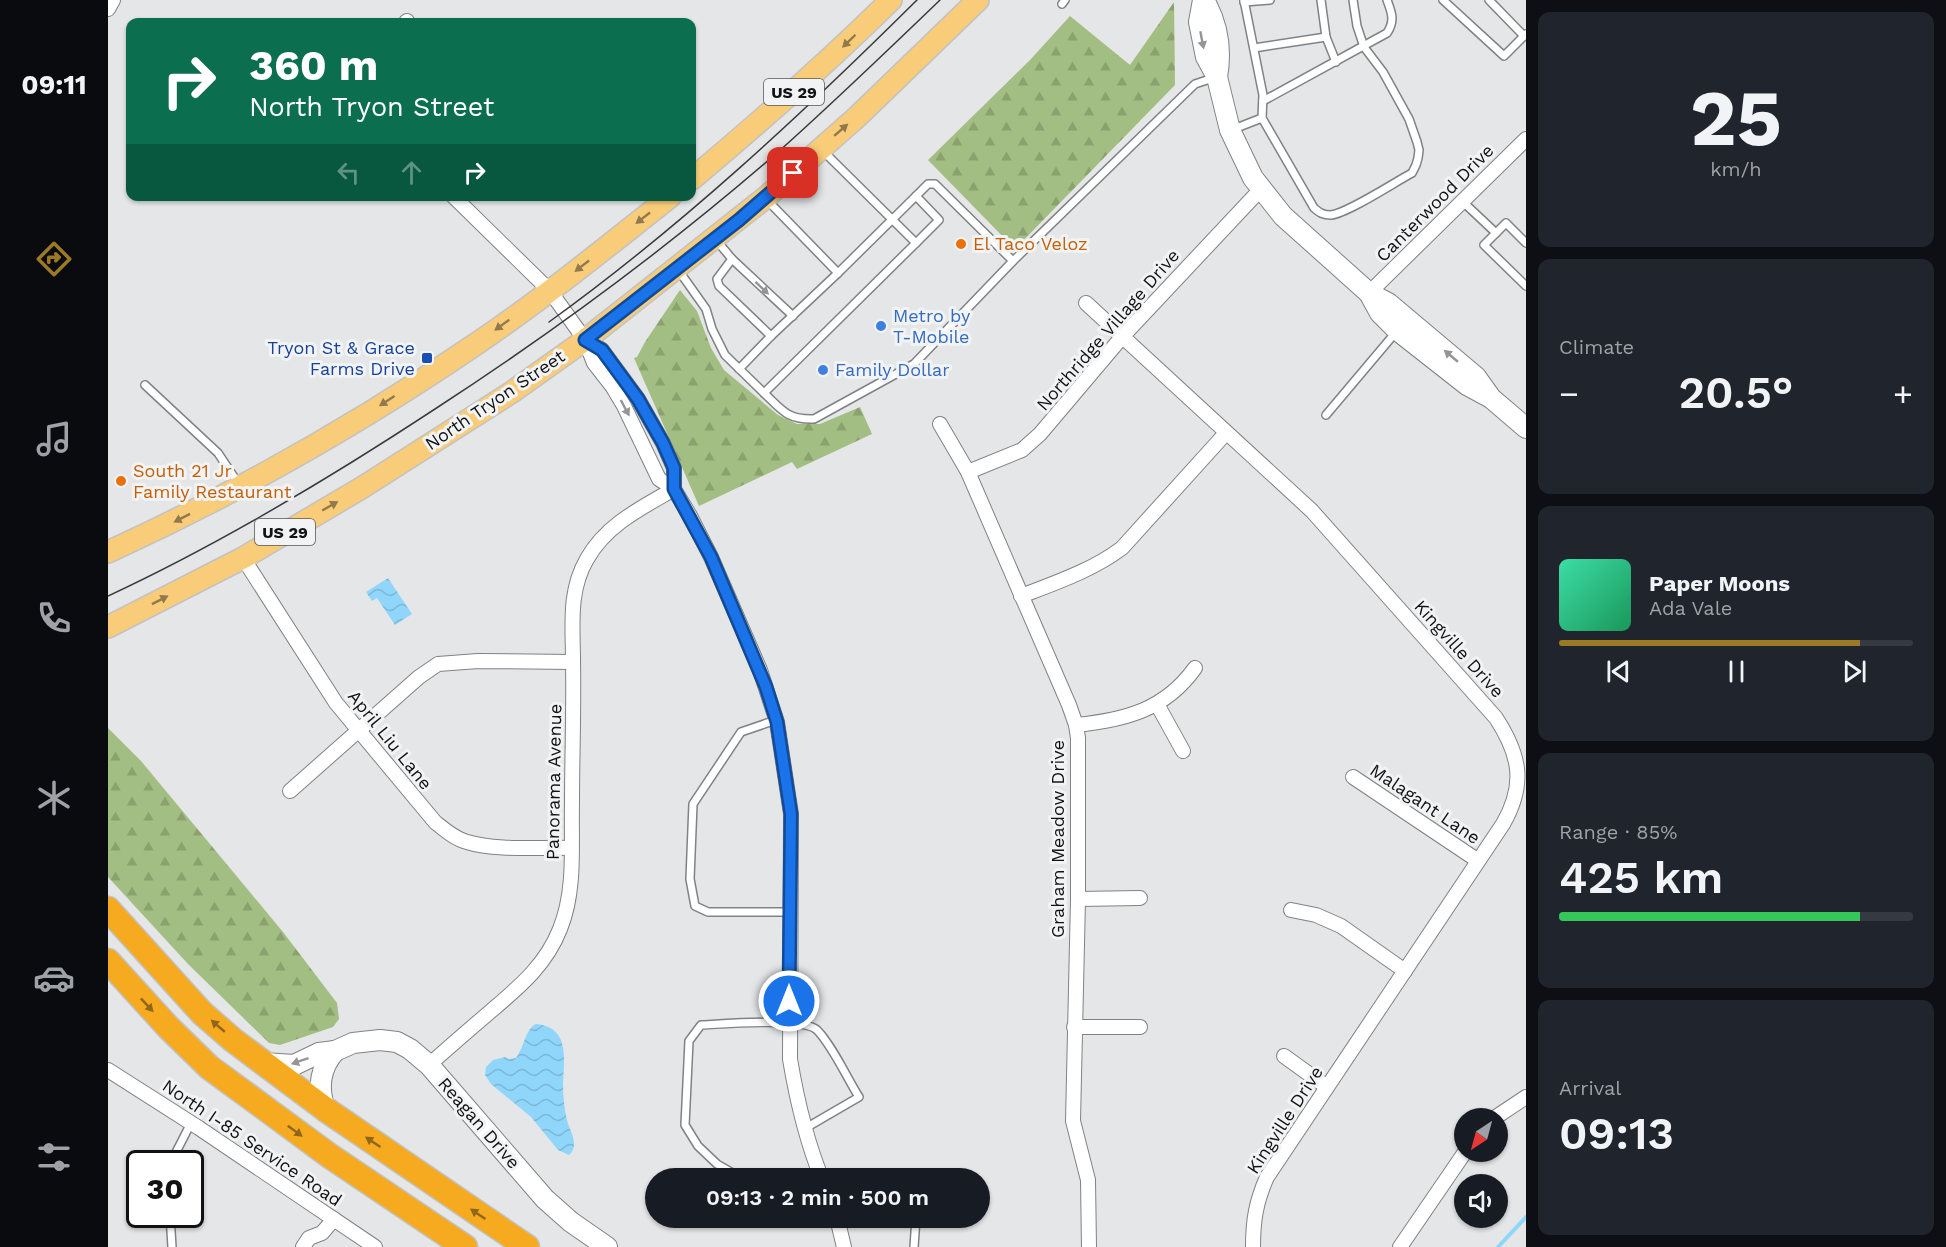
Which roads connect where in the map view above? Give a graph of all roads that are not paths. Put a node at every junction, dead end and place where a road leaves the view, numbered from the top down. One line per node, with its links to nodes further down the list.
1 (113, 0): 12 (street)
2 (891, 0): 24 (main road, US 29, one-way to 24)
3 (978, 0): 23 (main road, North Tryon Street / US 29, one-way to 3)
4 (1203, 0): 18 (street)
5 (1270, 0): 11 (lane)
6 (1321, 0): 14 (lane)
7 (1353, 0): 15 (lane)
8 (1388, 0): 15 (lane)
9 (1443, 0): 13 (lane)
10 (1489, 0): 13 (lane)
11 (1244, 1): 16 (lane)
12 (108, 9)
13 (1525, 35)
14 (1326, 37): 16 (lane); 17 (lane)
15 (1364, 46): 17 (lane); 20 (lane)
16 (1254, 48): 19 (lane)
17 (1336, 62): 19 (lane)
18 (1217, 77): 21 (street); 37 (lane)
19 (1263, 101): 20 (lane)
20 (1262, 118): 21 (lane)
21 (1230, 130): 25 (street)
22 (1526, 139): 30 (street, Canterwood Drive)
23 (821, 148): 27 (main road, North Tryon Street / US 29); 31 (lane)
24 (696, 176)
25 (1261, 189): 42 (street); 47 (street, Northridge Village Drive)
26 (916, 196): 31 (lane); 34 (lane); 37 (lane)
27 (765, 198): 33 (main road, North Tryon Street / US 29); 39 (lane)
28 (458, 201): 41 (street)
29 (665, 201): 41 (main road, one-way to 41)
30 (1462, 201): 32 (lane); 42 (street, Canterwood Drive)
31 (892, 220): 34 (lane); 39 (lane)
32 (1496, 233): 35 (lane); 40 (lane)
33 (715, 239): 36 (lane); 38 (main road, North Tryon Street / US 29)
34 (916, 243): 51 (lane)
35 (1526, 243)
36 (732, 259): 44 (lane, one-way to 44); 46 (lane)
37 (1013, 261): 51 (lane)
38 (677, 269): 48 (main road, North Tryon Street / US 29); 49 (lane)
39 (838, 273): 44 (lane)
40 (1526, 286)
41 (550, 291): 48 (street); 58 (main road, one-way to 58)
42 (1369, 293): 45 (street); 52 (street, one-way to 42)
43 (1086, 303): 47 (street, Kingville Drive)
44 (793, 316): 46 (lane)
45 (1397, 330): 52 (street); 53 (lane)
46 (771, 336): 49 (lane)
47 (1122, 338): 56 (street, Kingville Drive); 57 (street, Northridge Village Drive)
48 (585, 340): 59 (street); 61 (main road, North Tryon Street / US 29, one-way to 48)
49 (739, 369): 51 (lane)
50 (145, 385): 58 (lane)
51 (764, 393)
52 (1491, 398): 55 (street)
53 (1326, 415)
54 (940, 424): 57 (street, Graham Meadow Drive)
55 (1526, 428)
56 (1226, 433): 62 (street); 74 (street, Kingville Drive)
57 (968, 472): 62 (street, Graham Meadow Drive)
58 (241, 488): 60 (main road, one-way to 60)
59 (674, 489): 64 (street, Panorama Avenue); 67 (street)
60 (109, 549)
61 (243, 558): 63 (main road, North Tryon Street / US 29, one-way to 61); 69 (street, April Liu Lane)
62 (1021, 596): 68 (street, Graham Meadow Drive)
63 (108, 627)
64 (573, 662): 69 (street); 73 (street, Panorama Avenue)
65 (1195, 668): 66 (street)
66 (1157, 704): 68 (street); 70 (street)
67 (776, 720): 79 (street); 79 (lane)
68 (1076, 725): 76 (street, Graham Meadow Drive)
69 (358, 731): 72 (street); 73 (street, April Liu Lane)
70 (1184, 751)
71 (1353, 777): 74 (street, Malagant Lane)
72 (291, 790)
73 (571, 848): 88 (street, Panorama Avenue)
74 (1477, 860): 81 (street, Kingville Drive)
75 (1140, 898): 76 (street)
76 (1078, 899): 83 (street, Graham Meadow Drive)
77 (108, 909): 87 (highway, one-way to 77)
78 (1291, 910): 81 (street)
79 (789, 912): 82 (street)
80 (108, 961): 108 (highway, one-way to 108)
81 (1405, 971): 90 (street, Kingville Drive)
82 (789, 1023): 95 (street); 95 (lane); 98 (lane)
83 (1074, 1027): 84 (street); 113 (street, Graham Meadow Drive)
84 (1140, 1027)
85 (335, 1051): 87 (street, Reagan Drive, one-way to 87); 88 (street, Reagan Drive); 92 (street)
86 (1284, 1056): 90 (street)
87 (263, 1063): 92 (highway)
88 (429, 1065): 110 (street, Reagan Drive)
89 (108, 1071): 94 (street, North I-85 Service Road)
90 (1327, 1087): 114 (street, Kingville Drive)
91 (1526, 1097): 93 (street)
92 (325, 1109): 109 (highway, one-way to 92)
93 (1508, 1109)
94 (191, 1123): 96 (lane); 100 (street, North I-85 Service Road)
95 (804, 1129): 99 (street)
96 (177, 1150)
97 (1458, 1162): 115 (street)
98 (724, 1168)
99 (818, 1168)
100 (334, 1219): 104 (street); 107 (street, North I-85 Service Road)
101 (171, 1228): 105 (lane)
102 (839, 1228): 111 (street)
103 (915, 1228): 112 (lane)
104 (322, 1240): 106 (street)
105 (172, 1247)
106 (303, 1247)
107 (375, 1247)
108 (465, 1247)
109 (527, 1247)
110 (607, 1247)
111 (844, 1247)
112 (914, 1247)
113 (1089, 1247)
114 (1253, 1247)
115 (1400, 1247)

